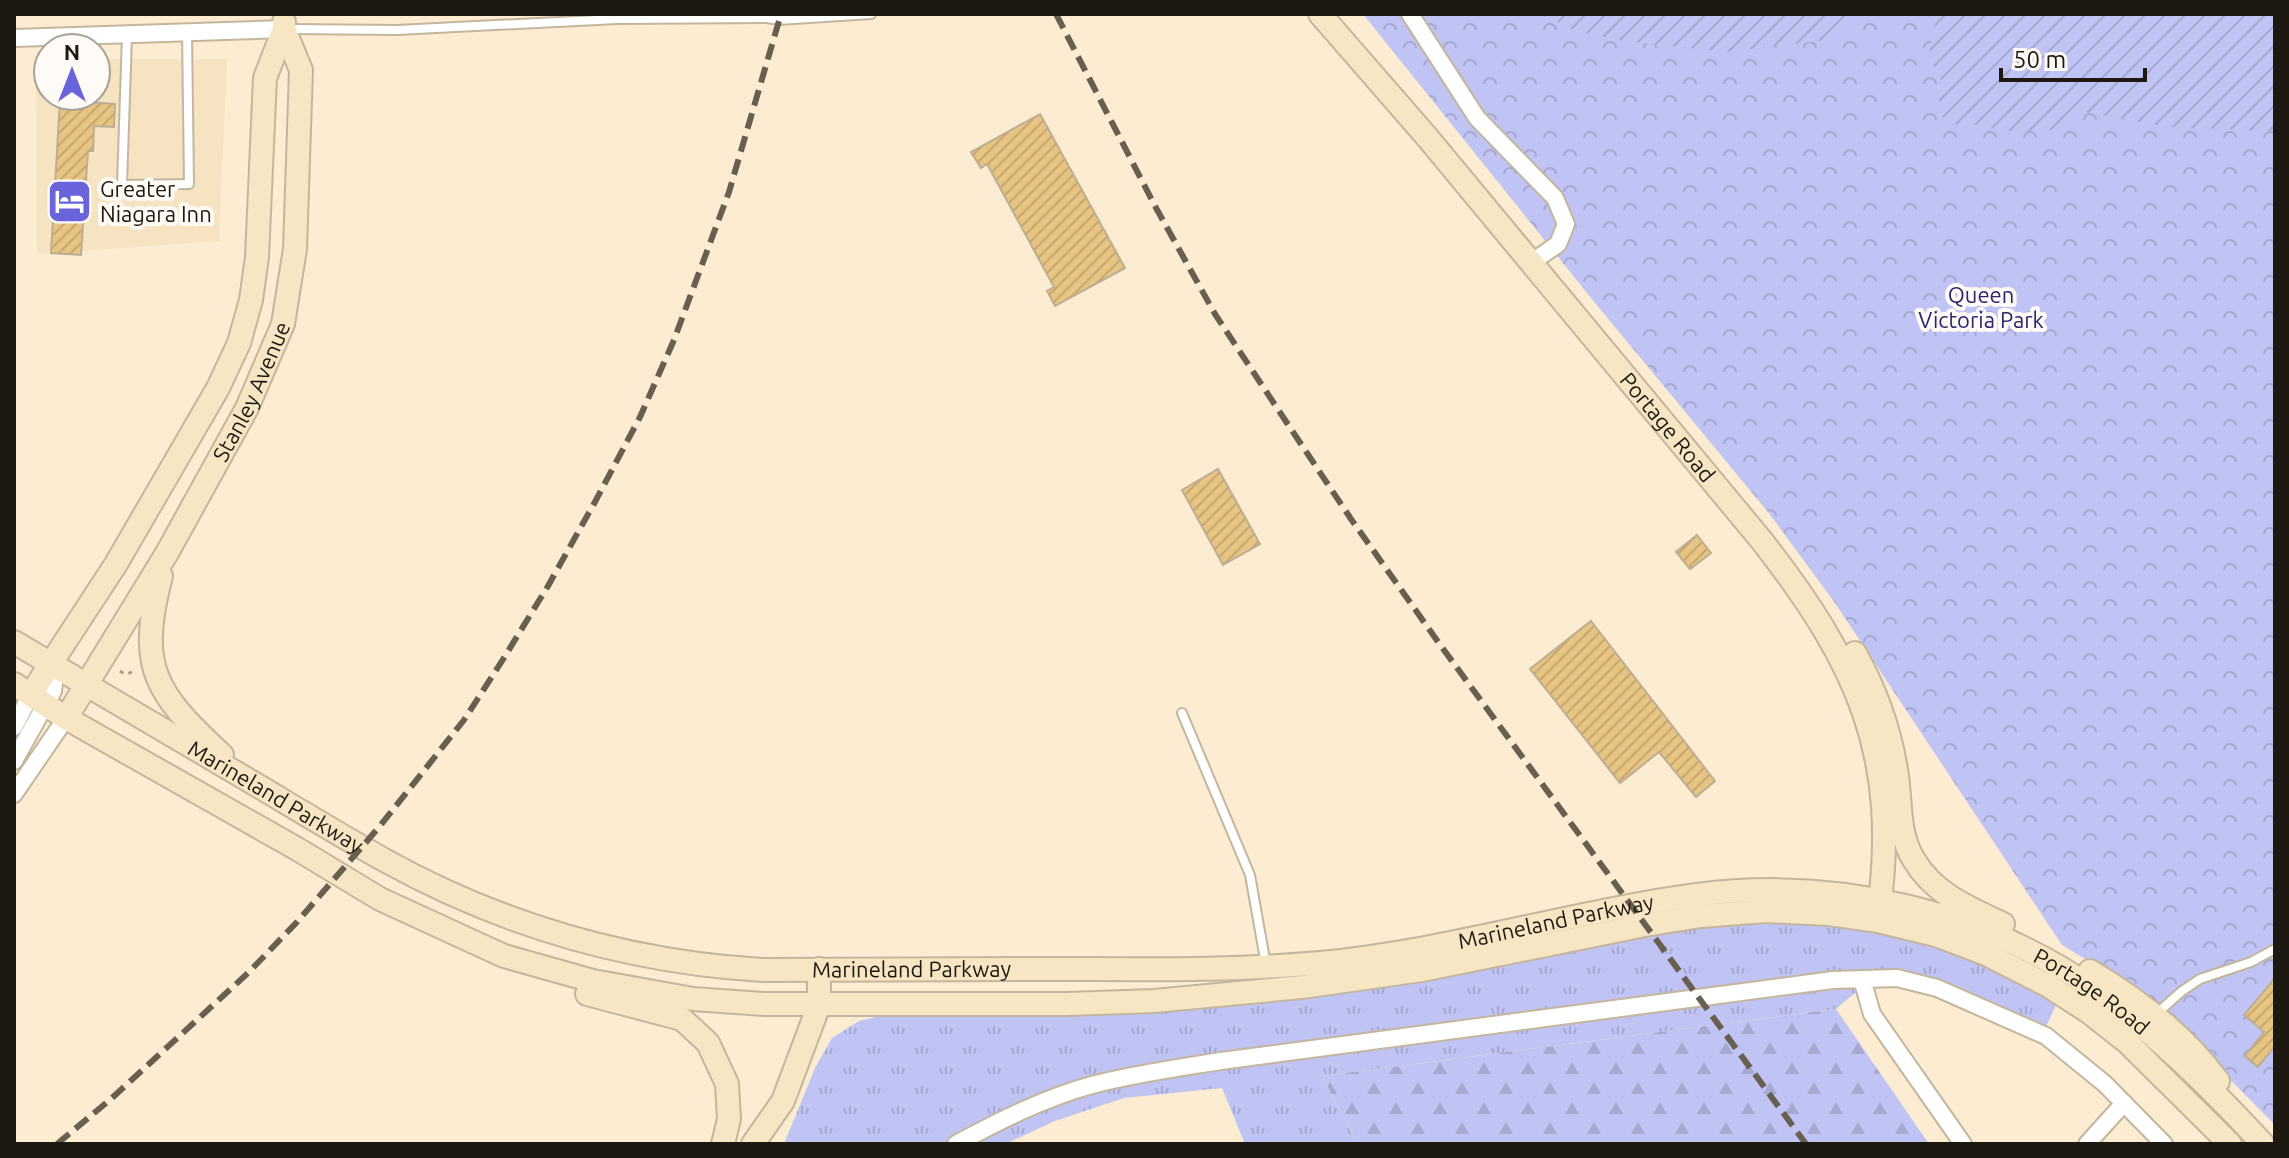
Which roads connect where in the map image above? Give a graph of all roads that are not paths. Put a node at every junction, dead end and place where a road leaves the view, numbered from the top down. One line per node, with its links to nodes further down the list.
1 (871, 14): 4 (lane)
2 (1320, 14): 8 (main road, Portage Road)
3 (1410, 14): 8 (street)
4 (284, 21): 5 (street); 10 (main road, Stanley Avenue); 12 (main road, Stanley Avenue)
5 (187, 32): 6 (street); 6 (lane)
6 (127, 34): 7 (street)
7 (14, 38)
8 (1532, 262): 9 (main road, Portage Road)
9 (1735, 509): 22 (main road, Portage Road); 28 (main road)
10 (167, 553): 13 (main road, Stanley Avenue); 19 (main road)
11 (14, 642): 12 (main road, Marineland Parkway)
12 (51, 664): 13 (main road, Marineland Parkway); 14 (main road, Stanley Avenue)
13 (85, 685): 16 (main road, Stanley Avenue); 19 (main road, Marineland Parkway)
14 (30, 694): 16 (main road, Marineland Parkway); 17 (street); 18 (street)
15 (1182, 713): 24 (lane)
16 (66, 718): 20 (street); 21 (main road, Marineland Parkway)
17 (14, 727)
18 (14, 761)
19 (252, 783): 25 (main road, Marineland Parkway)
20 (14, 794)
21 (380, 899): 27 (main road, Marineland Parkway); 30 (main road)
22 (1879, 911): 24 (main road, Marineland Parkway); 27 (main road, Marineland Parkway); 28 (main road, Portage Road)
23 (2275, 949): 28 (lane)
24 (1267, 967): 25 (main road, Marineland Parkway)
25 (819, 969): 27 (main road)
26 (1862, 979): 29 (street); 32 (street); 33 (street)
27 (819, 1005): 31 (main road)
28 (2140, 1028): 36 (main road, Portage Road); 37 (main road)
29 (2124, 1103): 34 (street); 35 (street)
30 (723, 1144)
31 (753, 1144)
32 (956, 1144)
33 (1963, 1144)
34 (2087, 1144)
35 (2164, 1144)
36 (2230, 1144)
37 (2263, 1144)

